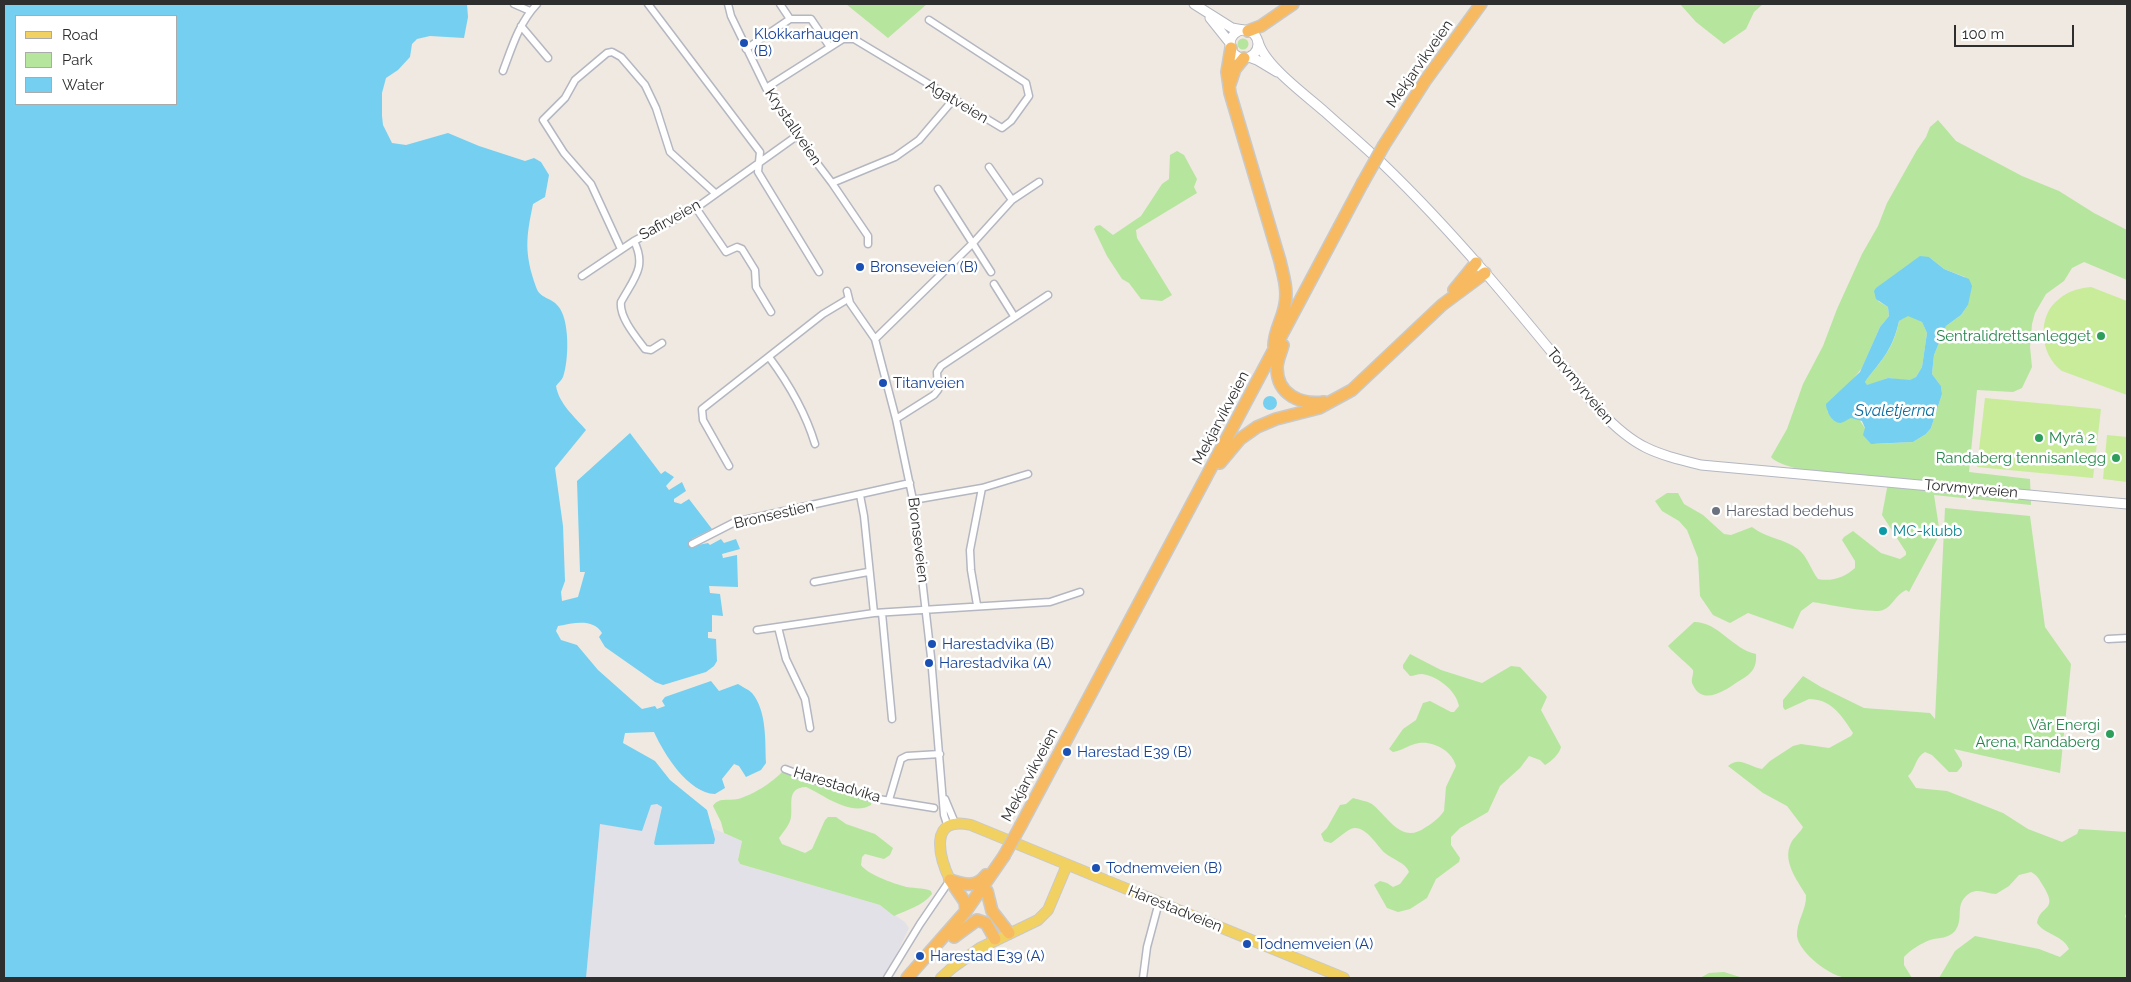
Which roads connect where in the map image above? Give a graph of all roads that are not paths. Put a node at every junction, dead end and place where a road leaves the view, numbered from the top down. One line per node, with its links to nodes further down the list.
1 (514, 4): 9 (street)
2 (537, 4): 9 (street)
3 (648, 4): 27 (street)
4 (728, 4): 18 (street, Krystallveien)
5 (780, 4): 11 (street)
6 (1194, 4): 10 (main road)
7 (1293, 4): 14 (highway)
8 (1481, 4): 49 (highway, Mekjarvikveien, bridge)
9 (530, 12): 13 (street)
10 (1205, 12): 14 (main road); 16 (main road)
11 (790, 19): 17 (street); 18 (street)
12 (929, 20): 25 (street, Agatveien)
13 (521, 26): 19 (street); 21 (street)
14 (1246, 30): 15 (main road); 16 (main road)
15 (1258, 41): 20 (main road); 22 (main road, Torvmyrveien)
16 (1230, 45): 20 (main road); 24 (highway)
17 (830, 46): 23 (street, Agatveien); 25 (street, Agatveien)
18 (746, 49): 23 (street, Krystallveien)
19 (548, 58)
20 (1246, 58): 22 (main road, Torvmyrveien); 24 (highway)
21 (503, 72)
22 (1286, 78): 39 (main road, Torvmyrveien)
23 (766, 88): 26 (street, Krystallveien)
24 (1230, 93): 52 (highway)
25 (953, 100): 30 (street)
26 (798, 136): 27 (street, Safirveien); 30 (street, Krystallveien)
27 (759, 164): 32 (street, Safirveien); 40 (street)
28 (989, 167): 33 (street)
29 (1039, 182): 33 (street)
30 (832, 184): 37 (street, Krystallveien)
31 (938, 189): 36 (street)
32 (716, 194): 34 (street, Safirveien); 38 (street)
33 (1012, 200): 36 (street)
34 (696, 208): 35 (street, Safirveien); 47 (street)
35 (634, 241): 38 (street, Safirveien); 51 (street)
36 (973, 243): 41 (street); 50 (street)
37 (868, 244)
38 (621, 249): 43 (street, Safirveien)
39 (1476, 263): 42 (main road, Torvmyrveien); 46 (highway)
40 (819, 272)
41 (991, 272)
42 (1486, 273): 46 (highway); 64 (main road, Torvmyrveien)
43 (582, 276)
44 (994, 284): 48 (street)
45 (1048, 295): 48 (street)
46 (1442, 305): 54 (highway)
47 (771, 312)
48 (1014, 316): 55 (street)
49 (1286, 327): 52 (highway, Mekjarvikveien); 54 (highway)
50 (875, 339): 53 (street, Bronseveien); 55 (street, Bronseveien)
51 (662, 343)
52 (1274, 350): 60 (highway, Mekjarvikveien)
53 (769, 357): 56 (street); 57 (street, Bronseveien)
54 (1338, 399): 60 (highway)
55 (896, 419): 59 (street, Bronseveien)
56 (815, 444)
57 (729, 466)
58 (1028, 474): 61 (street)
59 (910, 483): 62 (street, Bronsestien); 63 (street, Bronseveien)
60 (1202, 485): 84 (highway, Mekjarvikveien, bridge)
61 (982, 488): 63 (street); 69 (street)
62 (860, 495): 65 (street, Bronsestien); 66 (street)
63 (913, 500): 70 (street, Bronseveien)
64 (2127, 504)
65 (692, 544)
66 (868, 572): 67 (street); 71 (street)
67 (814, 582)
68 (1080, 592): 69 (street)
69 (976, 605): 70 (street)
70 (926, 608): 72 (street); 79 (street, Bronseveien)
71 (874, 613): 72 (street); 73 (street)
72 (882, 613): 77 (street)
73 (778, 627): 74 (street); 78 (street)
74 (757, 630)
75 (2127, 638): 76 (street)
76 (2108, 639)
77 (892, 719)
78 (810, 728)
79 (940, 754): 81 (street, Harestadvika); 83 (street, Bronseveien)
80 (785, 769): 81 (street, Harestadvika)
81 (889, 800): 82 (street, Harestadvika)
82 (934, 808)
83 (951, 825): 85 (main road, Harestadveien); 86 (main road)
84 (1001, 860): 86 (highway); 87 (highway, Mekjarvikveien); 89 (highway, Mekjarvikveien)
85 (1067, 865): 88 (main road, Harestadveien); 90 (main road)
86 (950, 880): 89 (highway); 93 (street)
87 (987, 891): 89 (highway, Mekjarvikveien); 90 (highway)
88 (1159, 902): 97 (street); 98 (main road, Harestadveien)
89 (969, 912): 91 (highway); 94 (highway)
90 (1009, 934): 92 (main road)
91 (954, 937): 92 (highway); 95 (highway)
92 (995, 939): 96 (main road)
93 (887, 978)
94 (907, 978)
95 (916, 978)
96 (941, 978)
97 (1143, 978)
98 (1344, 978)

